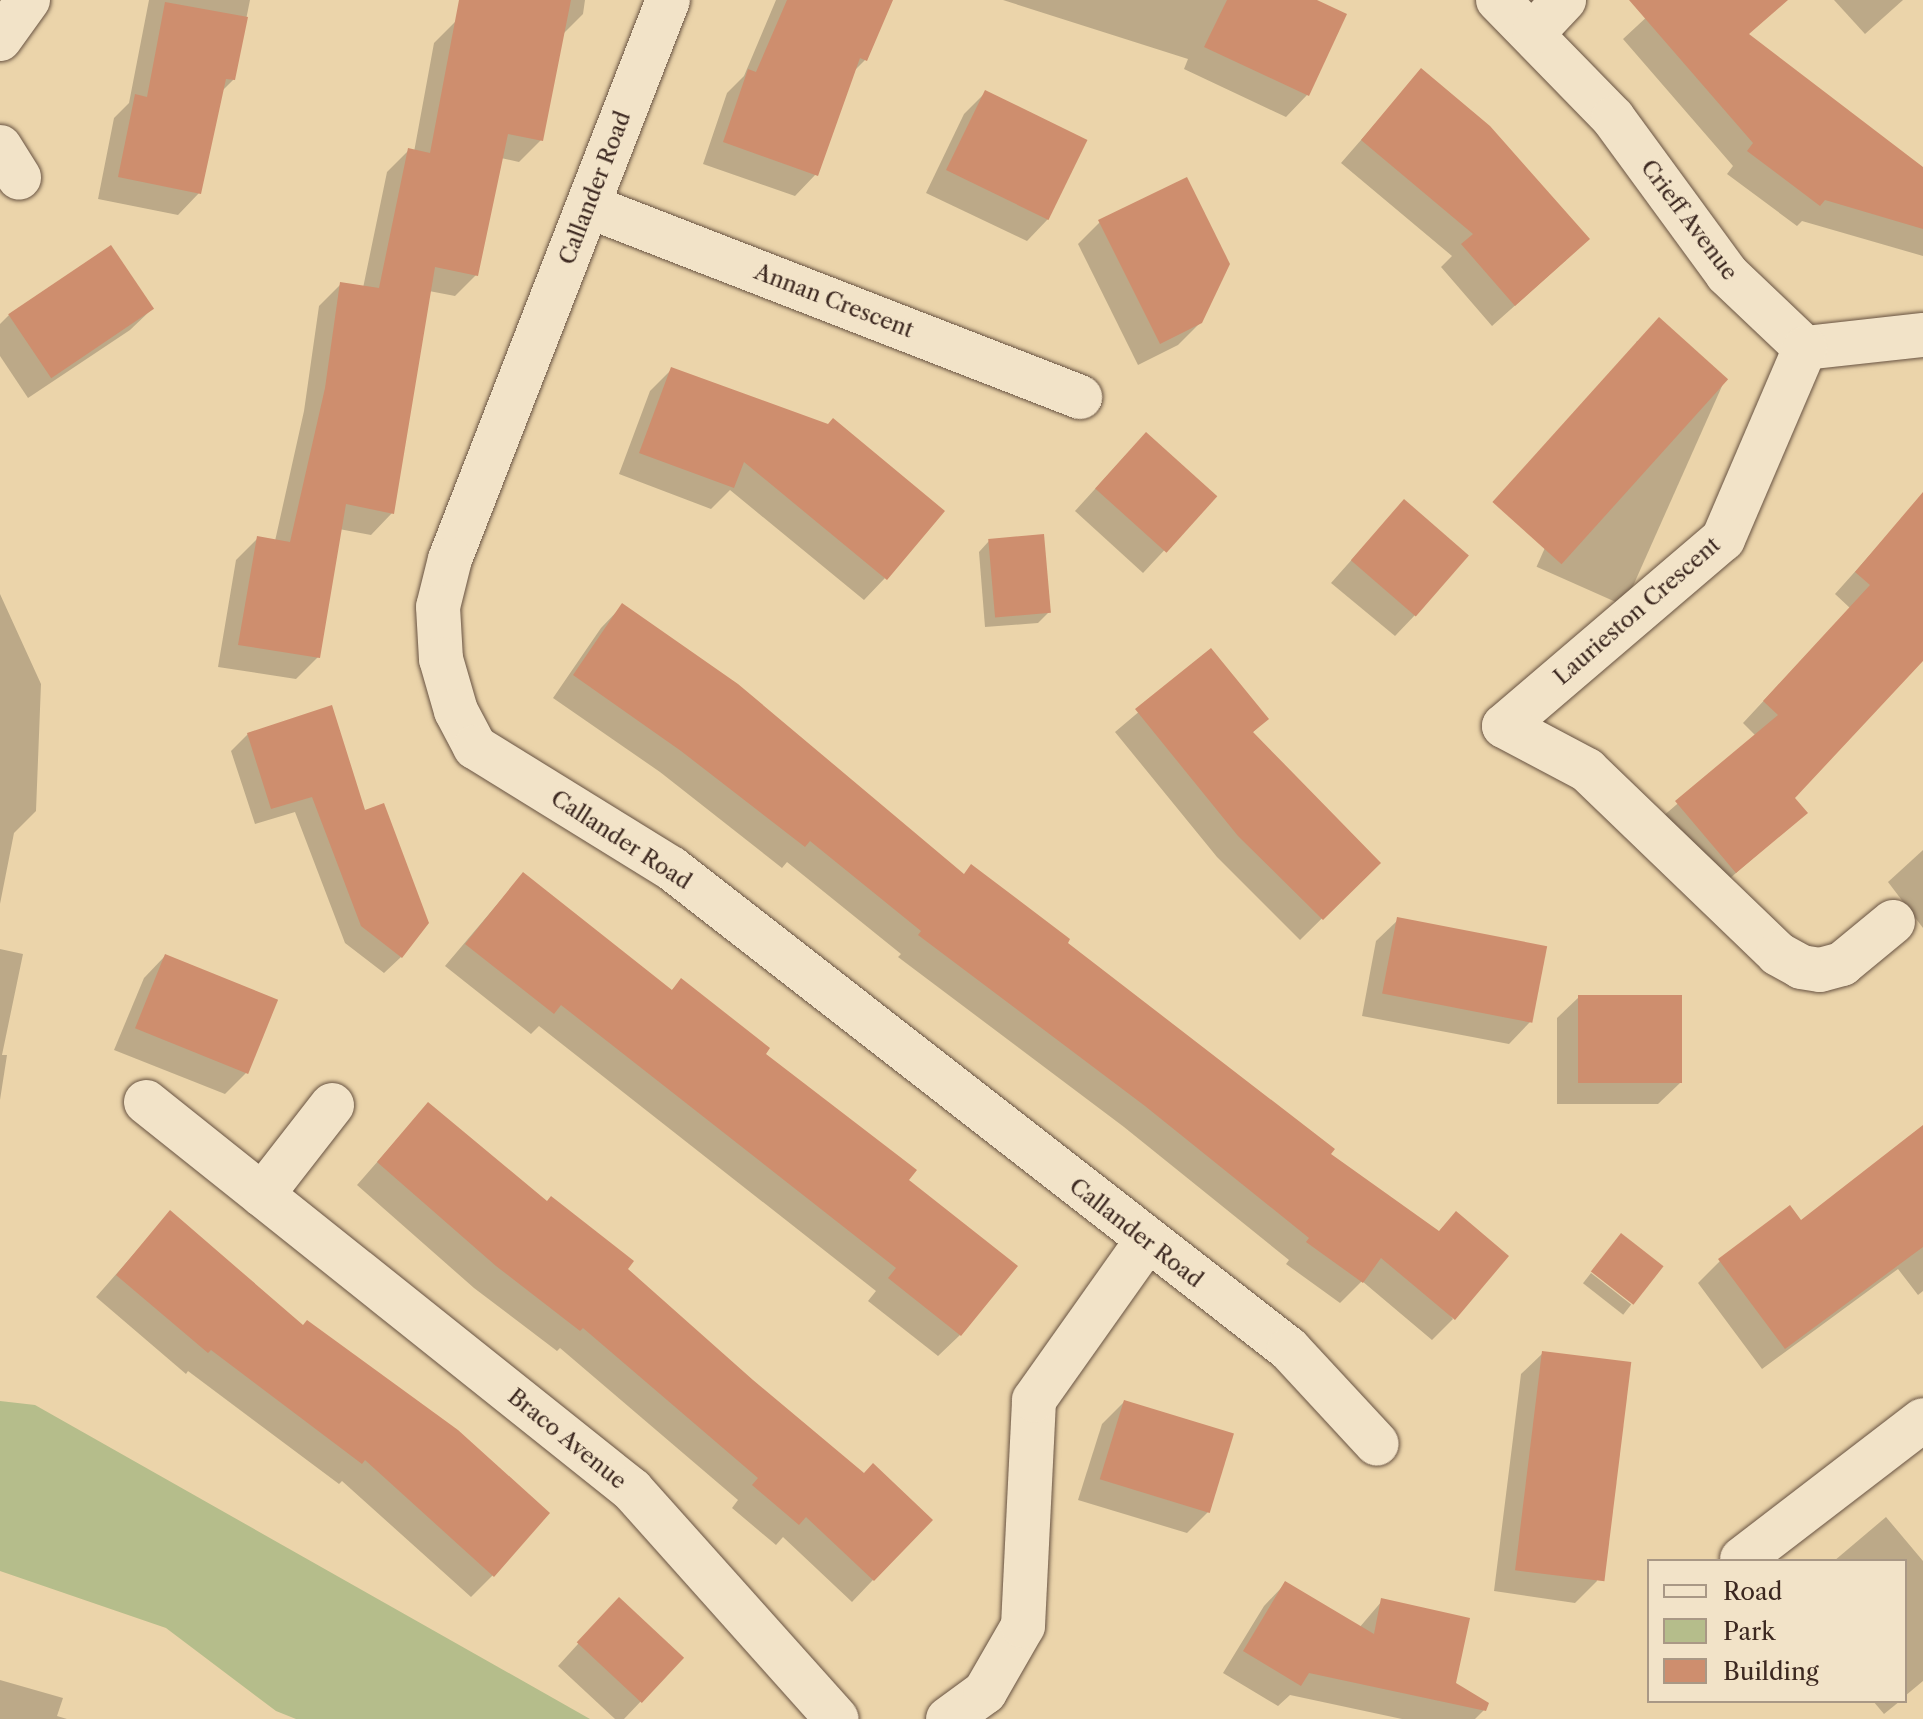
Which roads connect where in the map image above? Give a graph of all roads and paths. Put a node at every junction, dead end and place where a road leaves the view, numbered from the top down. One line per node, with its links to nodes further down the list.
1 (28, 0): 6 (street)
2 (668, 0): 7 (street, Callander Road)
3 (1498, 0): 5 (street, Crieff Avenue)
4 (1564, 0): 5 (street)
5 (1534, 32): 9 (street, Crieff Avenue)
6 (0, 39)
7 (588, 206): 10 (street, Annan Crescent); 15 (street, Callander Road)
8 (1923, 335): 9 (street)
9 (1805, 348): 11 (street, Laurieston Crescent)
10 (1080, 397)
11 (1893, 922)
12 (146, 1102): 14 (street, Braco Avenue)
13 (332, 1105): 14 (street)
14 (262, 1195): 19 (street, Braco Avenue)
15 (1146, 1242): 17 (street, Callander Road); 20 (street)
16 (1923, 1420): 18 (street)
17 (1377, 1444)
18 (1742, 1559)
19 (837, 1719)
20 (948, 1719)

